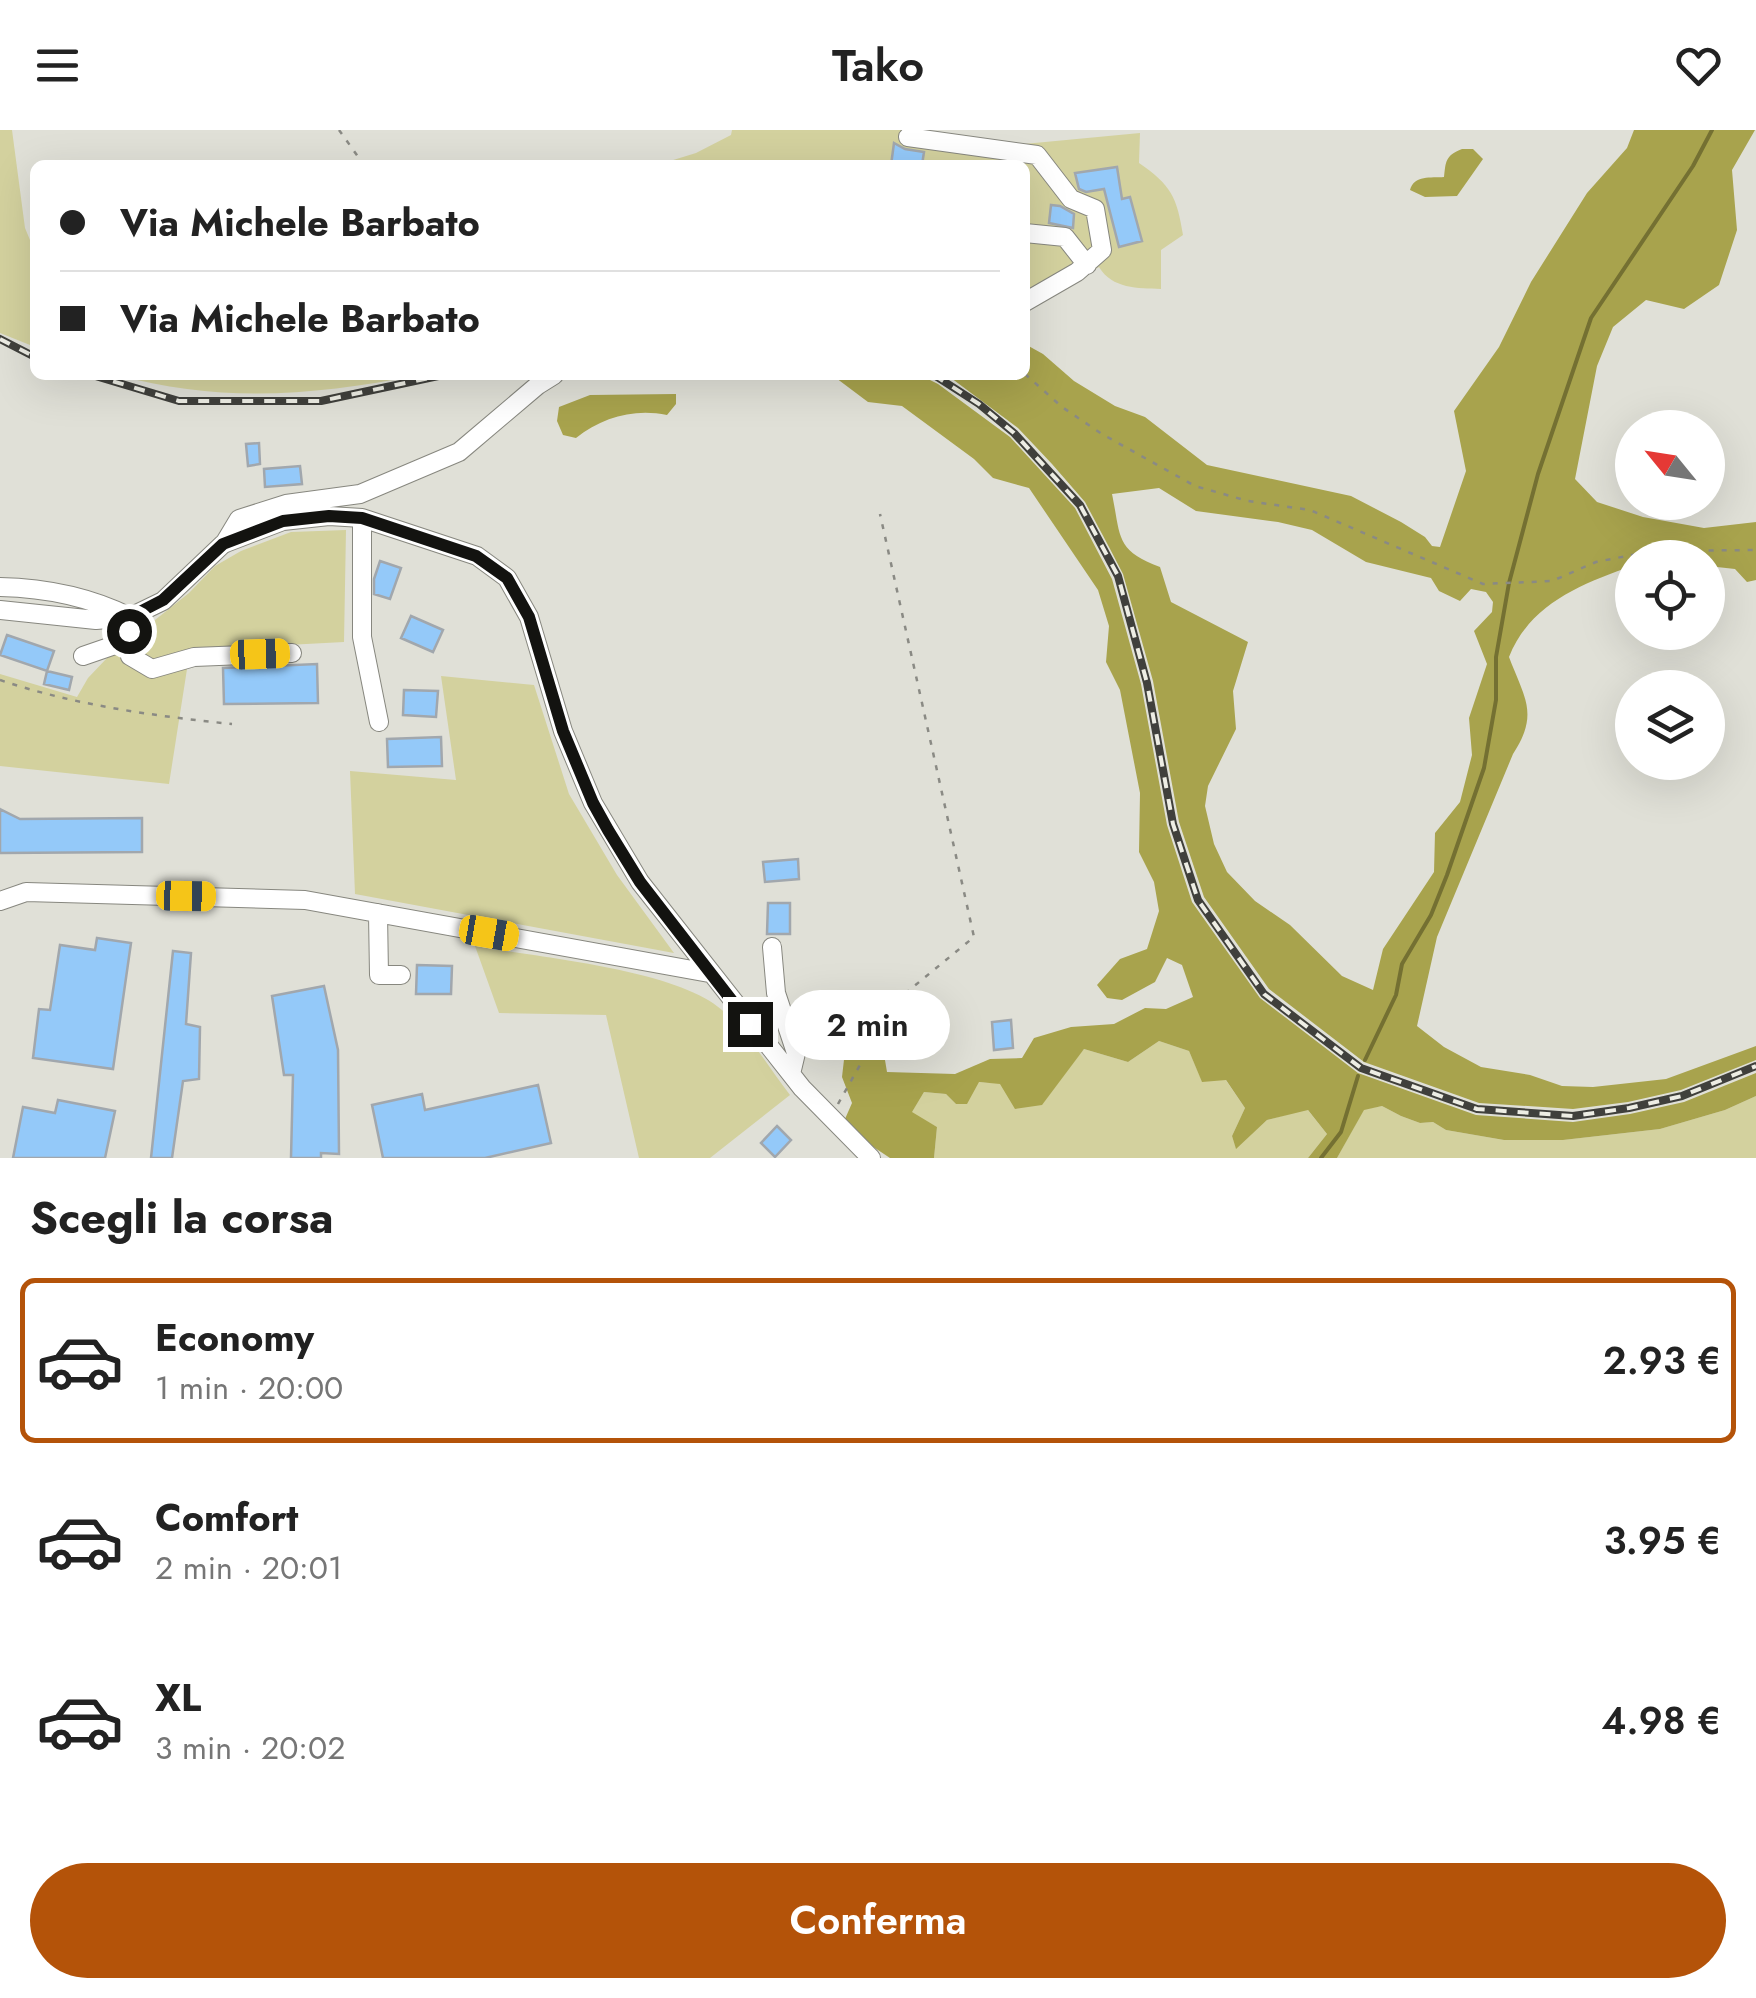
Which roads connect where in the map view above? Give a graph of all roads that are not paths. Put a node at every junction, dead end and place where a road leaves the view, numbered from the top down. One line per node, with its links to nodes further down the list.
1 (908, 137): 3 (street)
2 (1030, 234): 3 (street)
3 (1087, 265): 4 (street)
4 (1030, 299)
5 (545, 380): 7 (street)
6 (362, 518): 7 (street); 13 (street); 17 (street)
7 (223, 544): 10 (street)
8 (0, 586): 10 (street)
9 (0, 610): 10 (street)
10 (130, 624): 11 (street); 12 (street)
11 (292, 653)
12 (83, 656)
13 (379, 722)
14 (0, 901): 15 (street)
15 (378, 913): 17 (street); 18 (street)
16 (772, 947): 19 (street)
17 (710, 973): 19 (street)
18 (401, 975)
19 (791, 1074): 20 (street)
20 (871, 1158)

